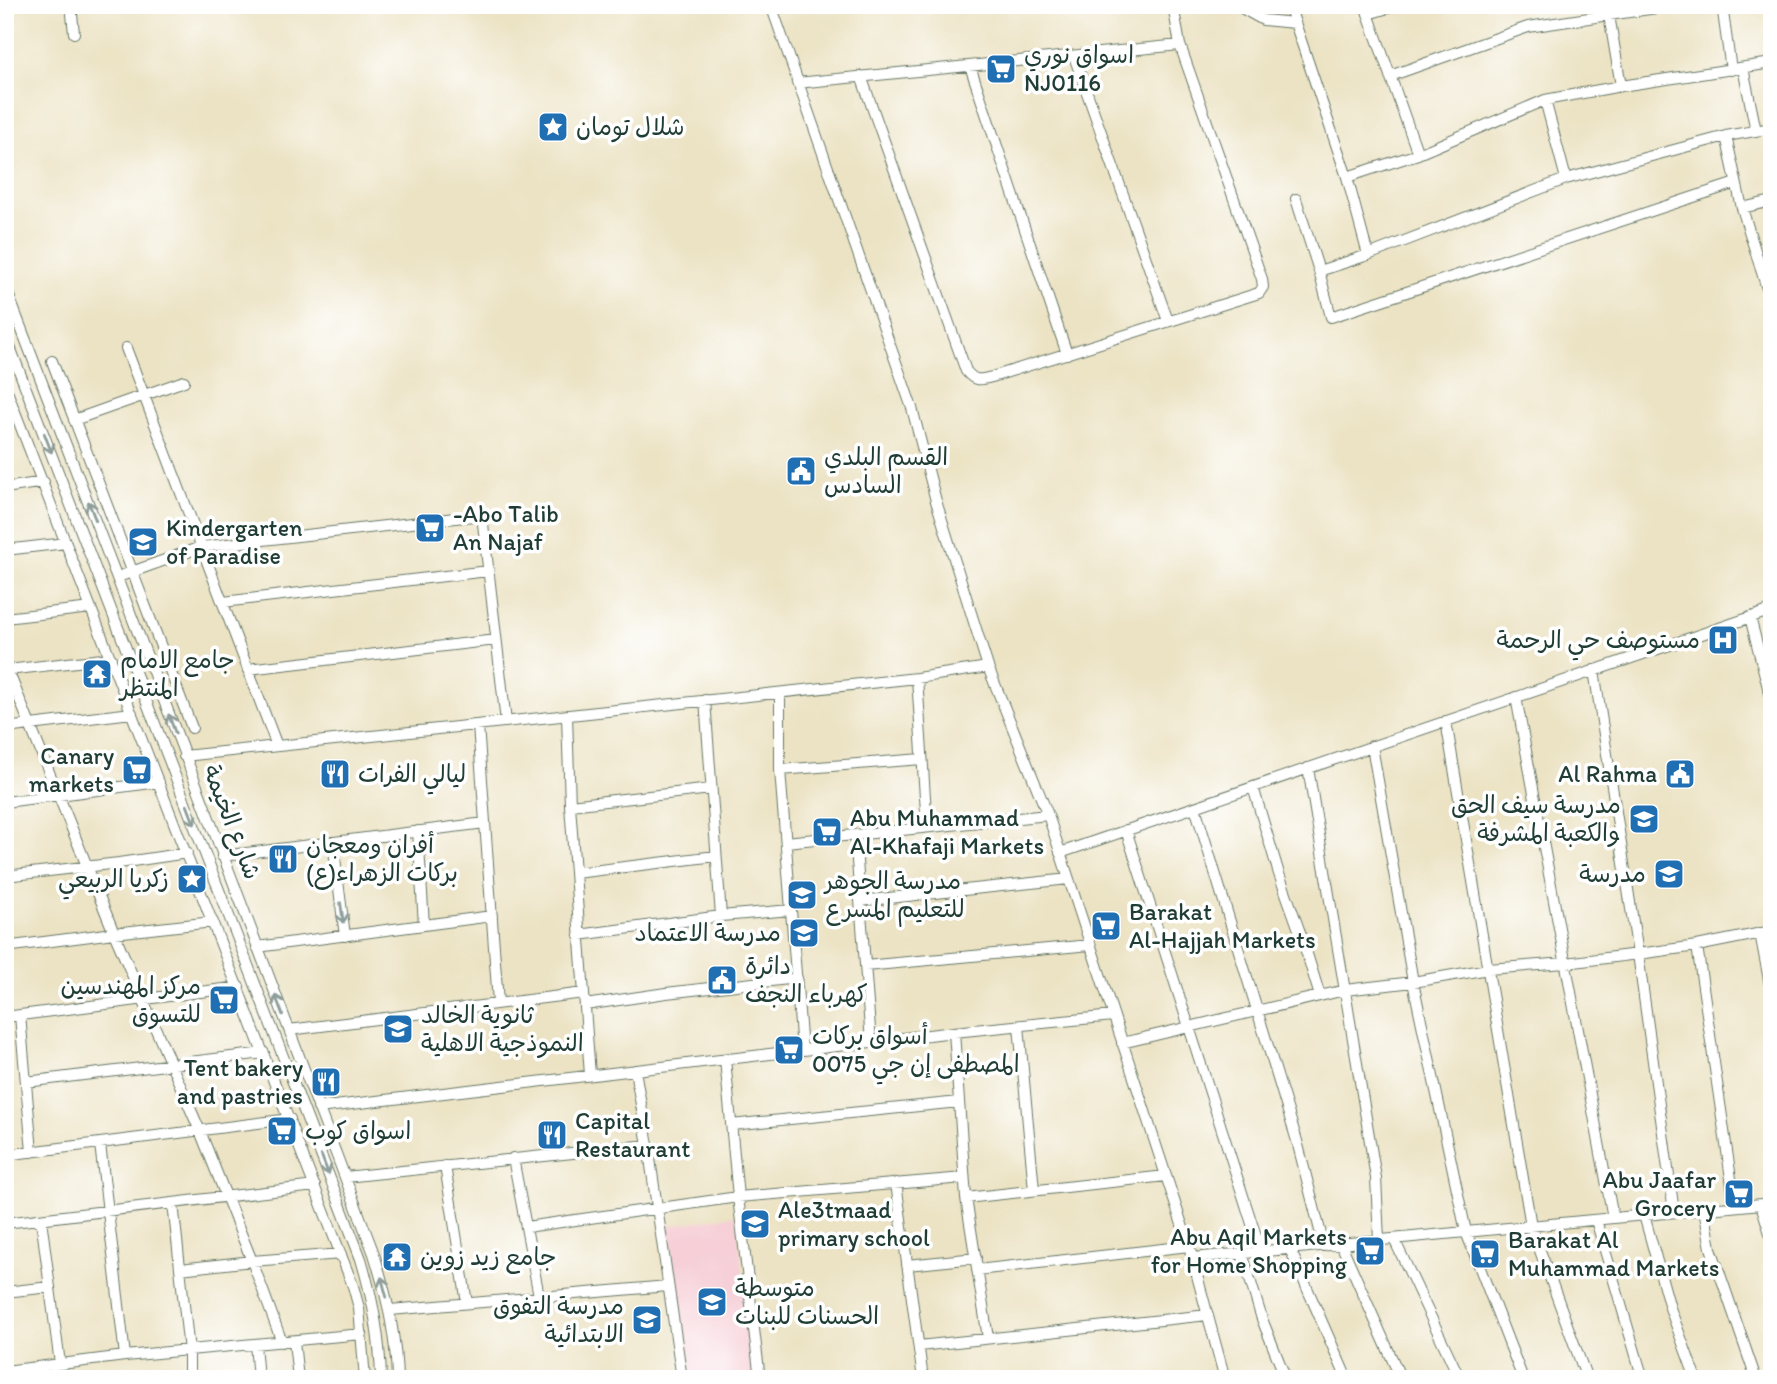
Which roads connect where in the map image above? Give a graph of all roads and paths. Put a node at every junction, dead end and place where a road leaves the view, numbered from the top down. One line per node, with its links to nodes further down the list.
1 (71, 5): 13 (street)
2 (771, 5): 22 (street)
3 (1173, 5): 14 (street)
4 (1236, 5): 12 (street)
5 (1289, 5): 12 (street)
6 (1398, 5): 10 (street)
7 (1690, 5): 9 (street)
8 (1722, 5): 19 (street)
9 (1663, 6): 11 (street)
10 (1367, 10): 21 (street)
11 (1609, 15): 21 (street); 23 (street)
12 (1295, 23): 29 (street)
13 (74, 33)
14 (1180, 45): 15 (street); 41 (street)
15 (1074, 56): 17 (street); 41 (street)
16 (1772, 63): 18 (street)
17 (970, 66): 20 (street); 46 (street)
18 (1743, 68): 19 (street); 26 (street)
19 (1731, 70): 23 (street)
20 (861, 76): 22 (street); 46 (street)
21 (1390, 76): 28 (street)
22 (797, 83): 70 (street)
23 (1621, 86): 24 (street)
24 (1545, 100): 28 (street); 30 (street)
25 (1772, 128): 26 (street)
26 (1756, 131): 27 (street)
27 (1726, 136): 30 (street); 31 (street)
28 (1418, 154): 29 (street)
29 (1348, 177): 35 (street)
30 (1566, 179): 35 (street)
31 (1736, 183): 34 (street); 38 (street)
32 (1296, 199): 38 (street)
33 (1772, 201): 34 (street)
34 (1742, 208): 37 (street)
35 (1368, 255): 38 (street)
36 (1772, 266): 37 (street)
37 (1760, 268): 40 (street)
38 (1319, 271)
39 (5, 286): 43 (street, شارع الخيمة)
40 (1772, 305)
41 (1168, 321): 46 (street)
42 (5, 334): 45 (street, شارع الخيمة)
43 (28, 345): 45 (street); 50 (street, شارع الخيمة)
44 (126, 348): 51 (street)
45 (12, 351): 52 (street, شارع الخيمة)
46 (1067, 354)
47 (52, 361): 53 (street)
48 (184, 381): 51 (street)
49 (5, 386): 54 (street)
50 (48, 395): 52 (street); 61 (street, شارع الخيمة, one-way to 50)
51 (145, 395): 53 (street); 57 (street)
52 (32, 402): 89 (street, شارع الخيمة, one-way to 89)
53 (74, 420): 59 (street)
54 (44, 482): 55 (street); 56 (street)
55 (5, 488)
56 (66, 543): 58 (street); 63 (street)
57 (201, 547): 59 (street); 60 (street); 62 (street)
58 (5, 550)
59 (132, 571): 61 (street); 86 (street)
60 (488, 571): 62 (street); 67 (street)
61 (118, 577): 90 (street, شارع الخيمة, one-way to 61)
62 (223, 602): 71 (street)
63 (91, 608): 66 (street); 68 (street)
64 (1772, 610): 65 (street)
65 (1750, 617): 72 (street); 73 (street)
66 (5, 618)
67 (496, 640): 71 (street); 82 (street)
68 (111, 658): 69 (street); 79 (street)
69 (7, 666): 83 (street)
70 (988, 667): 74 (street); 102 (street)
71 (248, 669): 87 (street)
72 (1594, 670): 76 (street); 136 (street)
73 (1768, 677): 78 (street)
74 (917, 678): 75 (street); 92 (street)
75 (780, 693): 77 (street); 94 (street)
76 (1516, 697): 81 (street); 137 (street)
77 (705, 700): 80 (street); 97 (street)
78 (1772, 703)
79 (132, 713): 83 (street); 91 (street)
80 (567, 716): 82 (street); 100 (street)
81 (1446, 721): 88 (street); 139 (street)
82 (506, 722): 84 (street)
83 (30, 724): 85 (street); 98 (street)
84 (478, 725): 87 (street); 103 (street)
85 (5, 728)
86 (192, 728)
87 (277, 746): 90 (street)
88 (1371, 746): 93 (street); 141 (street)
89 (166, 752): 91 (street); 110 (street, شارع الخيمة, one-way to 110)
90 (184, 756): 114 (street, شارع الخيمة)
91 (150, 758): 95 (street)
92 (922, 759): 94 (street); 104 (street)
93 (1308, 768): 96 (street); 143 (street)
94 (780, 770): 109 (street)
95 (159, 782): 98 (street); 111 (street)
96 (1254, 787): 101 (street); 145 (street)
97 (711, 789): 100 (street); 113 (street)
98 (59, 795): 99 (street); 115 (street)
99 (5, 802)
100 (570, 805): 116 (street)
101 (1195, 807): 105 (street); 150 (street)
102 (1048, 815): 104 (street); 112 (street)
103 (485, 823): 106 (street); 122 (street)
104 (927, 827): 107 (street)
105 (1126, 830): 112 (street); 155 (street)
106 (418, 831): 108 (street); 125 (street)
107 (855, 835): 109 (street); 119 (street)
108 (333, 842): 114 (street); 131 (street, one-way to 131)
109 (786, 842): 121 (street)
110 (203, 848): 114 (street); 120 (street, شارع الخيمة)
111 (187, 853): 115 (street); 124 (street)
112 (1060, 853): 118 (street)
113 (716, 856): 116 (street); 123 (street)
114 (224, 860): 126 (street, شارع الخيمة)
115 (88, 866): 117 (street); 128 (street)
116 (575, 873): 130 (street)
117 (5, 876)
118 (1069, 879): 119 (street); 132 (street)
119 (860, 901): 138 (street)
120 (227, 910): 126 (street); 239 (street, شارع الخيمة, one-way to 239)
121 (791, 910): 123 (street); 140 (street)
122 (492, 916): 125 (street); 148 (street)
123 (721, 916): 130 (street)
124 (213, 922): 128 (street); 142 (street)
125 (424, 925): 131 (street)
126 (251, 930): 135 (street, شارع الخيمة)
127 (1772, 931): 129 (street)
128 (114, 933): 134 (street); 147 (street)
129 (1760, 933): 133 (street); 146 (street)
130 (579, 935): 144 (street)
131 (345, 936): 135 (street)
132 (1090, 945): 138 (street); 152 (street)
133 (1697, 946): 136 (street); 189 (street)
134 (5, 947)
135 (257, 947): 156 (street, شارع الخيمة, one-way to 135)
136 (1638, 954): 137 (street); 193 (street)
137 (1566, 963): 139 (street); 195 (street)
138 (865, 966): 158 (street)
139 (1488, 970): 141 (street); 199 (street)
140 (797, 978): 149 (street); 160 (street)
141 (1413, 982): 143 (street); 201 (street)
142 (239, 987): 147 (street); 161 (street)
143 (1345, 990): 145 (street); 203 (street)
144 (584, 993): 148 (street); 149 (street)
145 (1320, 996): 150 (street)
146 (1772, 996)
147 (143, 999): 151 (street); 163 (street)
148 (498, 1003): 156 (street)
149 (584, 1005): 165 (street)
150 (1257, 1011): 155 (street); 207 (street)
151 (20, 1016): 153 (street); 166 (street)
152 (1114, 1016): 154 (street); 159 (street)
153 (5, 1017)
154 (1019, 1026): 157 (street); 183 (street)
155 (1190, 1027): 159 (street); 209 (street)
156 (289, 1030): 168 (street, شارع الخيمة)
157 (954, 1032): 158 (street); 167 (street)
158 (871, 1042): 160 (street)
159 (1122, 1043): 178 (street)
160 (802, 1050): 162 (street)
161 (264, 1053): 163 (street); 169 (street)
162 (725, 1059): 164 (street); 170 (street)
163 (171, 1064): 166 (street); 171 (street)
164 (635, 1070): 165 (street); 173 (street)
165 (590, 1075): 168 (street)
166 (26, 1083): 174 (street)
167 (959, 1102): 170 (street); 180 (street)
168 (318, 1108): 179 (street, شارع الخيمة)
169 (290, 1119): 171 (street); 182 (street)
170 (731, 1125): 185 (street)
171 (200, 1131): 172 (street); 184 (street)
172 (100, 1144): 174 (street); 191 (street)
173 (648, 1145): 176 (street); 192 (street)
174 (32, 1152): 175 (street)
175 (5, 1155)
176 (513, 1158): 177 (street); 200 (street)
177 (445, 1166): 179 (street); 222 (street)
178 (1166, 1176): 183 (street); 206 (street)
179 (345, 1177): 223 (street, شارع الخيمة, one-way to 179)
180 (964, 1178): 181 (street); 186 (street)
181 (896, 1184): 185 (street); 215 (street)
182 (315, 1185): 184 (street); 210 (street)
183 (1034, 1190): 186 (street)
184 (226, 1197): 187 (street); 214 (street)
185 (738, 1198): 192 (street); 242 (street)
186 (966, 1198): 212 (street)
187 (173, 1203): 191 (street); 216 (street)
188 (1766, 1203): 189 (street); 204 (street)
189 (1735, 1206): 190 (street)
190 (1704, 1209): 193 (street); 253 (street)
191 (108, 1210): 196 (street); 232 (street)
192 (657, 1210): 200 (street); 218 (street)
193 (1674, 1212): 194 (street)
194 (1644, 1215): 195 (street); 252 (street)
195 (1613, 1218): 197 (street)
196 (41, 1219): 198 (street); 219 (street)
197 (1596, 1220): 199 (street); 251 (street)
198 (5, 1223)
199 (1531, 1226): 201 (street); 250 (street)
200 (526, 1227): 221 (street)
201 (1466, 1232): 202 (street); 249 (street)
202 (1394, 1239): 203 (street); 248 (street)
203 (1380, 1240): 205 (street)
204 (1772, 1240)
205 (1341, 1244): 207 (street); 247 (street)
206 (1189, 1246): 213 (street); 217 (street)
207 (1324, 1246): 208 (street)
208 (1290, 1249): 209 (street); 246 (street)
209 (1261, 1252): 211 (street)
210 (341, 1254): 214 (street); 225 (street)
211 (1242, 1254): 213 (street); 245 (street)
212 (975, 1258): 215 (street); 217 (street)
213 (1192, 1258): 224 (street)
214 (252, 1261): 216 (street); 228 (street)
215 (906, 1265): 230 (street)
216 (180, 1269): 231 (street)
217 (977, 1270): 226 (street)
218 (668, 1286): 221 (street); 241 (street)
219 (50, 1287): 220 (street); 233 (street)
220 (5, 1292)
221 (539, 1296): 222 (street)
222 (467, 1303): 223 (street)
223 (390, 1310): 240 (street, شارع الخيمة)
224 (1208, 1315): 226 (street); 244 (street)
225 (362, 1334): 227 (street); 238 (street)
226 (988, 1338): 230 (street)
227 (294, 1341): 228 (street); 237 (street)
228 (282, 1342): 229 (street)
229 (255, 1344): 231 (street); 236 (street)
230 (919, 1346): 243 (street)
231 (189, 1351): 232 (street); 235 (street)
232 (125, 1356): 233 (street)
233 (60, 1364): 234 (street)
234 (5, 1371)
235 (189, 1379)
236 (258, 1379)
237 (298, 1379)
238 (365, 1379)
239 (381, 1379)
240 (397, 1379)
241 (681, 1379)
242 (760, 1379)
243 (923, 1379)
244 (1225, 1379)
245 (1286, 1379)
246 (1347, 1379)
247 (1401, 1379)
248 (1460, 1379)
249 (1523, 1379)
250 (1587, 1379)
251 (1643, 1379)
252 (1696, 1379)
253 (1756, 1379)

